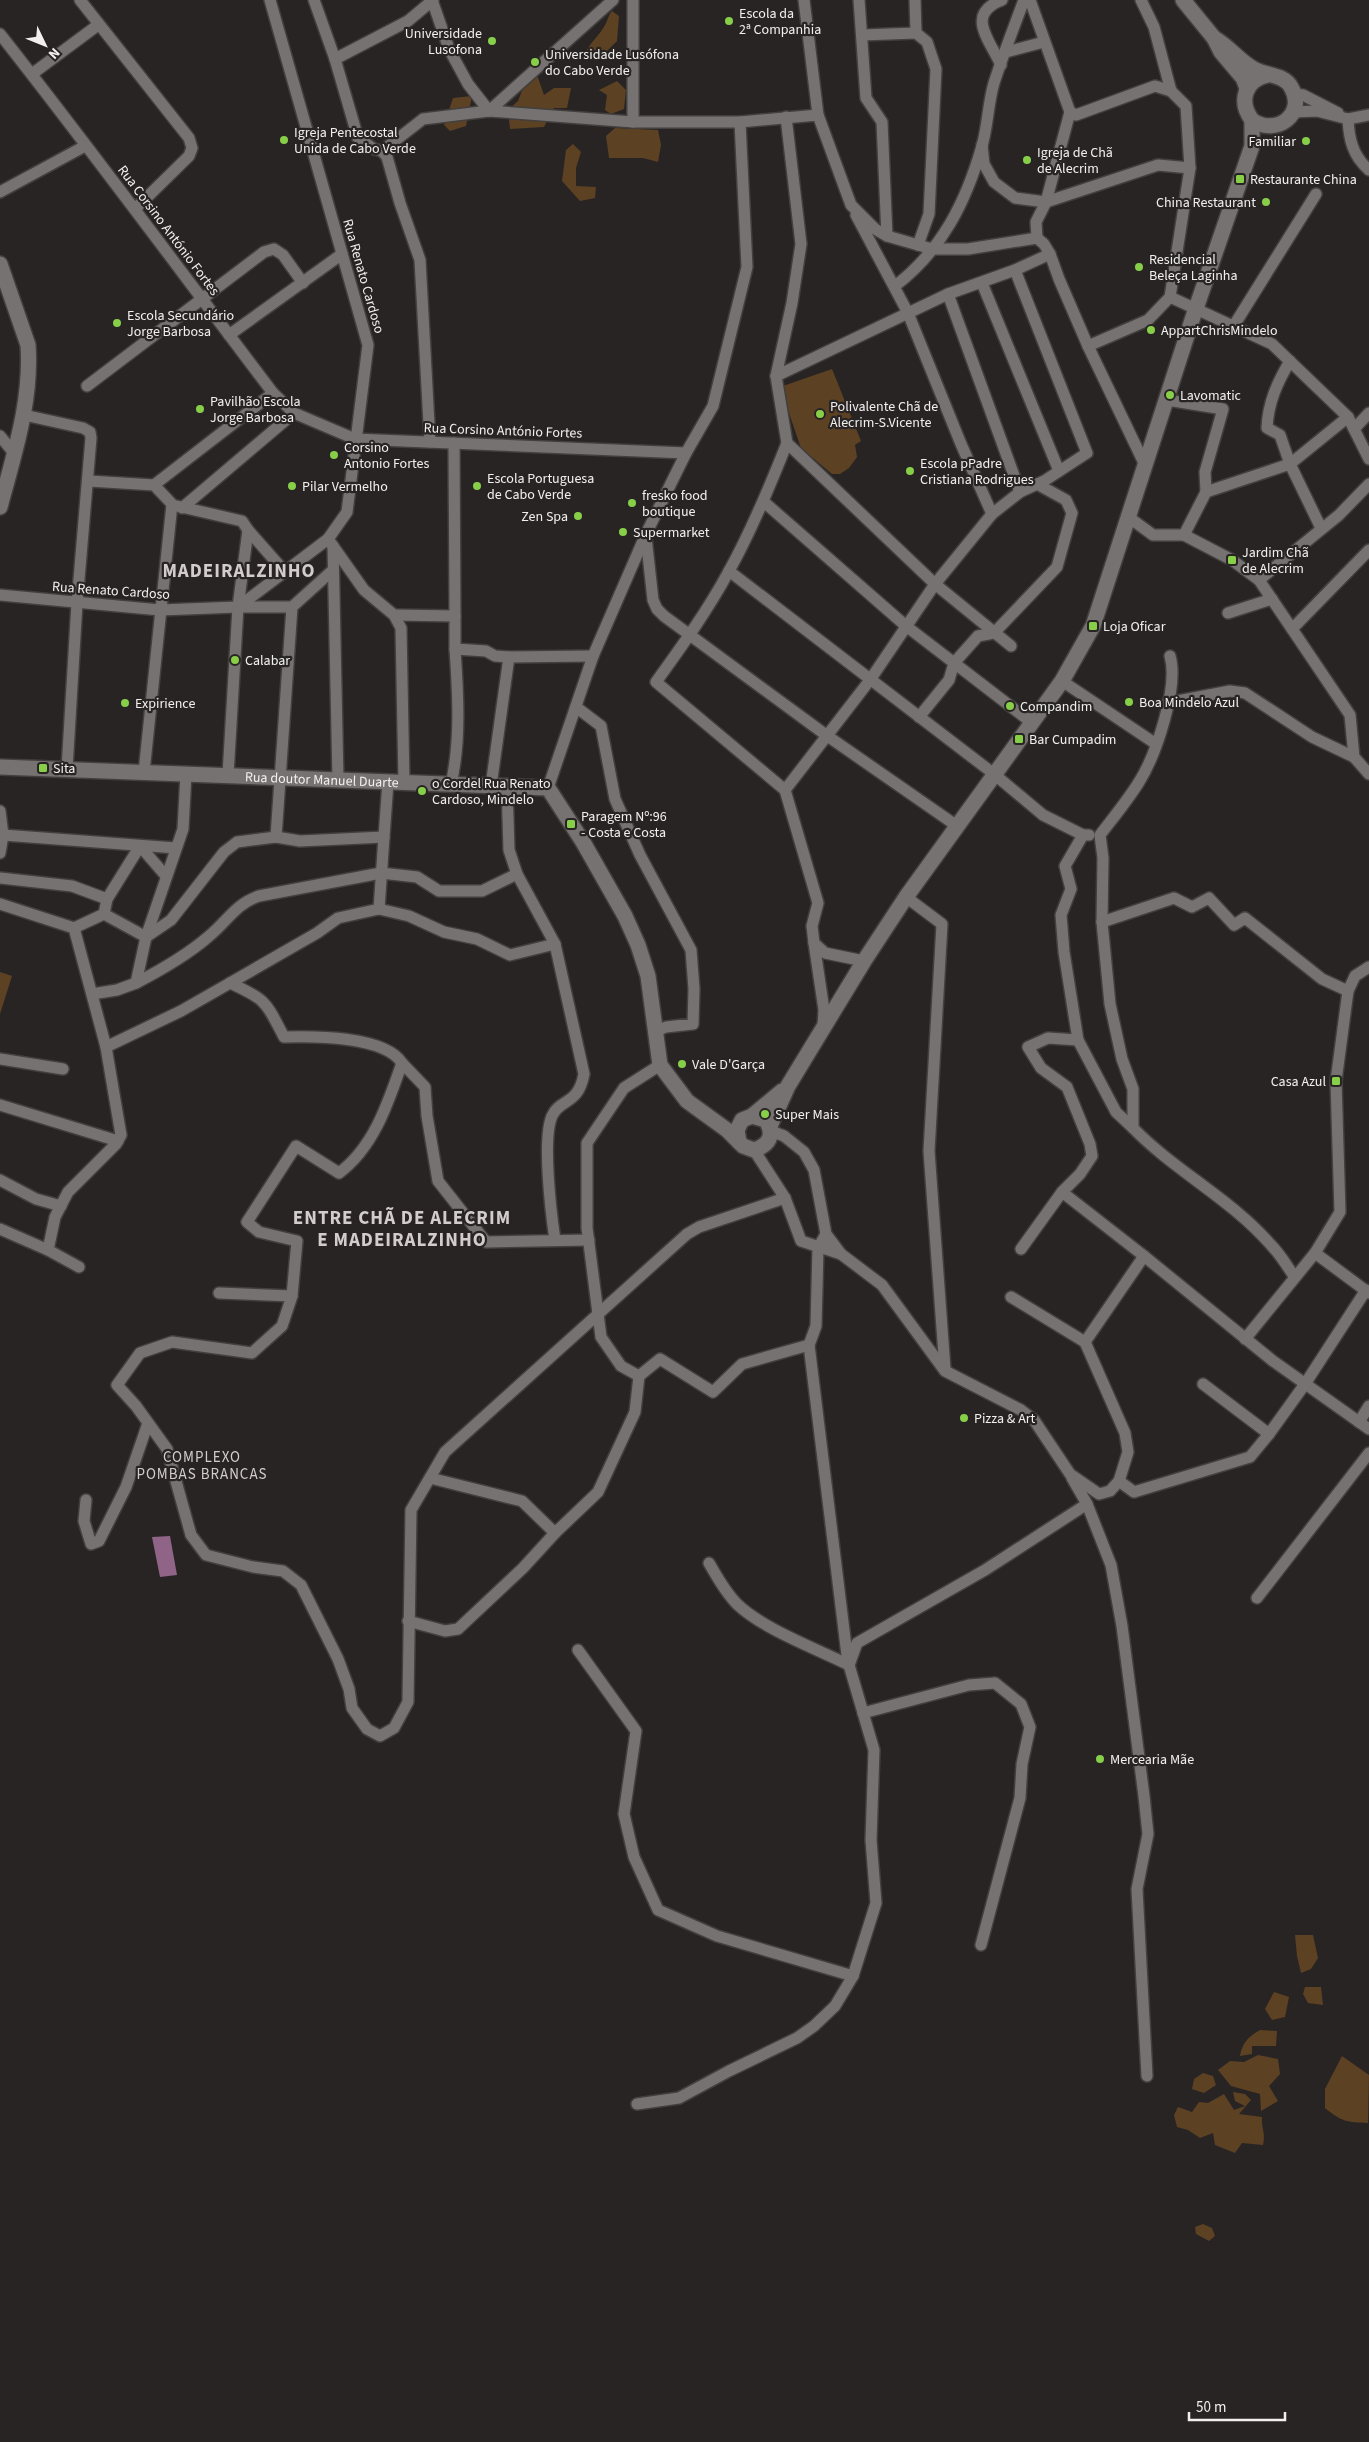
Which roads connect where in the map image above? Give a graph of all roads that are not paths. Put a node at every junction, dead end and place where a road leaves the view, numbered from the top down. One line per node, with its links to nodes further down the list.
1 (80, 0): 15 (street)
2 (270, 0): 55 (street, Rua Renato Cardoso)
3 (314, 0): 22 (street)
4 (432, 0): 22 (street); 29 (street)
5 (613, 0): 29 (street)
6 (633, 0): 37 (street)
7 (804, 0): 32 (street)
8 (859, 0): 18 (street)
9 (915, 0): 16 (street)
10 (1002, 0): 23 (street)
11 (1024, 0): 21 (street)
12 (1030, 0): 20 (street)
13 (1142, 0): 27 (street)
14 (1184, 0): 19 (street)
15 (98, 25): 24 (street); 50 (street)
16 (916, 33): 18 (street); 53 (street)
17 (0, 34): 24 (street, Rua Corsino António Fortes)
18 (862, 36): 51 (street)
19 (1214, 38): 25 (street); 26 (street)
20 (1044, 42): 21 (street); 30 (street)
21 (1006, 52): 23 (street)
22 (335, 59): 43 (street)
23 (1001, 65): 40 (street)
24 (32, 74): 41 (street, Rua Corsino António Fortes)
25 (1268, 75): 26 (street); 28 (street)
26 (1248, 88): 36 (street)
27 (1171, 91): 30 (street); 44 (street)
28 (1294, 94): 31 (street); 35 (street)
29 (489, 110): 37 (street); 43 (street)
30 (1070, 112): 48 (street)
31 (1293, 112): 35 (street); 39 (street)
32 (818, 115): 34 (street); 49 (street)
33 (1369, 115): 35 (street)
34 (786, 117): 38 (street); 71 (street)
35 (1348, 119): 45 (street)
36 (1252, 120): 39 (street); 42 (street)
37 (633, 122): 38 (street)
38 (740, 122): 86 (street)
39 (1270, 127): 42 (street)
40 (982, 145): 48 (street); 54 (street)
41 (85, 146): 46 (street); 50 (street, Rua Corsino António Fortes)
42 (1252, 146): 65 (street)
43 (382, 151): 82 (street)
44 (1190, 168): 48 (street); 63 (street)
45 (1369, 170)
46 (0, 192)
47 (1316, 194): 67 (street)
48 (1046, 202): 52 (street)
49 (851, 205): 51 (street); 61 (street)
50 (136, 208): 64 (street, Rua Corsino António Fortes)
51 (887, 236): 53 (street)
52 (1037, 238): 54 (street); 56 (street)
53 (918, 244): 54 (street)
54 (932, 249): 61 (street)
55 (342, 254): 59 (street); 81 (street, Rua Renato Cardoso)
56 (1050, 254): 58 (street); 69 (street)
57 (0, 264): 77 (street)
58 (1015, 270): 60 (street); 90 (street)
59 (303, 283): 64 (street); 68 (street)
60 (982, 283): 62 (street); 90 (street)
61 (895, 286): 66 (street)
62 (948, 294): 66 (street); 95 (street)
63 (1170, 297): 65 (street); 69 (street)
64 (202, 298): 68 (street, Rua Corsino António Fortes); 72 (street)
65 (1196, 310): 67 (street); 74 (street)
66 (908, 313): 71 (street); 100 (street)
67 (1233, 327): 70 (street)
68 (229, 335): 73 (street, Rua Corsino António Fortes)
69 (1088, 346): 89 (street)
70 (1290, 361): 78 (street); 88 (street)
71 (776, 376): 84 (street)
72 (88, 386)
73 (273, 393): 75 (street, Rua Corsino António Fortes); 94 (street)
74 (1167, 400): 89 (street); 96 (street)
75 (294, 412): 81 (street, Rua Corsino António Fortes); 98 (street)
76 (1369, 413): 79 (street)
77 (24, 415): 85 (street); 91 (street)
78 (1348, 417): 79 (street); 88 (street)
79 (1354, 429): 87 (street)
80 (0, 436): 85 (street)
81 (355, 439): 82 (street, Rua Corsino António Fortes); 106 (street, Rua Renato Cardoso)
82 (430, 442): 83 (street, Rua Corsino António Fortes)
83 (454, 443): 86 (street, Rua Corsino António Fortes); 121 (street)
84 (787, 443): 97 (street); 112 (street)
85 (14, 453): 99 (street)
86 (686, 453): 104 (street)
87 (1369, 459)
88 (1290, 464): 96 (street); 102 (street)
89 (1145, 465): 101 (street)
90 (1059, 471): 92 (street)
91 (89, 481): 94 (street); 115 (street)
92 (1037, 484): 95 (street); 124 (street)
93 (1369, 484): 102 (street)
94 (154, 485): 98 (street)
95 (1020, 492): 100 (street)
96 (1206, 492): 105 (street)
97 (764, 502): 109 (street); 122 (street)
98 (177, 506): 103 (street); 118 (street)
99 (0, 507)
100 (992, 514): 112 (street)
101 (1128, 516): 105 (street); 133 (street)
102 (1321, 528): 111 (street)
103 (248, 530): 110 (street); 116 (street)
104 (646, 534): 125 (street); 128 (street)
105 (1184, 535): 111 (street)
106 (330, 543): 108 (street); 110 (street, Rua Renato Cardoso); 120 (street)
107 (1369, 550): 123 (street)
108 (333, 570): 117 (street); 149 (street)
109 (729, 571): 125 (street); 132 (street)
110 (284, 572): 116 (street, Rua Renato Cardoso)
111 (1259, 580): 114 (street)
112 (935, 584): 122 (street); 124 (street)
113 (0, 595): 115 (street, Rua Renato Cardoso)
114 (1272, 598): 119 (street); 123 (street)
115 (77, 603): 118 (street, Rua Renato Cardoso); 142 (street)
116 (238, 607): 117 (street); 118 (street, Rua Renato Cardoso); 147 (street)
117 (292, 607): 148 (street)
118 (160, 610): 143 (street)
119 (1228, 612)
120 (394, 615): 121 (street); 151 (street)
121 (455, 616): 127 (street)
122 (906, 626): 131 (street); 132 (street)
123 (1292, 629): 140 (street)
124 (994, 632): 126 (street); 131 (street)
125 (691, 634): 138 (street); 156 (street)
126 (1011, 646)
127 (455, 649): 130 (street); 152 (street)
128 (593, 656): 130 (street); 135 (street)
129 (1170, 656): 134 (street)
130 (509, 657): 153 (street)
131 (954, 663): 136 (street); 137 (street)
132 (870, 680): 136 (street); 138 (street)
133 (1062, 682): 137 (street); 139 (street)
134 (1167, 703): 139 (street); 140 (street)
135 (576, 707): 155 (street); 187 (street)
136 (919, 718): 145 (street)
137 (1031, 722): 145 (street)
138 (826, 735): 156 (street); 158 (street)
139 (1156, 744): 160 (street)
140 (1354, 757): 146 (street)
141 (0, 767): 142 (street, Rua doutor Manuel Duarte)
142 (67, 769): 143 (street, Rua doutor Manuel Duarte)
143 (144, 772): 144 (street, Rua doutor Manuel Duarte)
144 (186, 774): 147 (street, Rua doutor Manuel Duarte); 165 (street)
145 (994, 774): 158 (street); 159 (street)
146 (1369, 774)
147 (228, 775): 148 (street, Rua doutor Manuel Duarte)
148 (281, 777): 149 (street, Rua doutor Manuel Duarte); 161 (street)
149 (338, 780): 150 (street, Rua doutor Manuel Duarte)
150 (388, 782): 151 (street, Rua doutor Manuel Duarte); 162 (street)
151 (404, 782): 152 (street, Rua doutor Manuel Duarte)
152 (451, 784): 153 (street, Rua doutor Manuel Duarte)
153 (491, 786): 154 (street, Rua doutor Manuel Duarte)
154 (507, 786): 155 (street, Rua doutor Manuel Duarte); 167 (street)
155 (548, 788): 187 (street)
156 (784, 790): 178 (street)
157 (0, 811): 163 (street)
158 (957, 826): 171 (street)
159 (1083, 835): 160 (street); 188 (street)
160 (1100, 835): 175 (street)
161 (276, 837): 162 (street); 177 (street)
162 (384, 837): 166 (street)
163 (1, 842): 164 (street)
164 (140, 846): 165 (street); 168 (street); 170 (street)
165 (176, 848): 168 (street)
166 (381, 873): 167 (street); 173 (street); 182 (street)
167 (517, 874): 179 (street)
168 (166, 876): 177 (street)
169 (0, 878): 170 (street)
170 (107, 898): 174 (street)
171 (906, 898): 180 (street); 227 (street)
172 (0, 904): 176 (street)
173 (379, 909): 179 (street); 183 (street)
174 (104, 914): 176 (street); 177 (street)
175 (1102, 922): 184 (street); 199 (street)
176 (74, 928): 185 (street)
177 (146, 937): 182 (street)
178 (814, 943): 180 (street); 186 (street)
179 (555, 944): 209 (street)
180 (864, 961): 186 (street)
181 (1369, 967): 184 (street)
182 (136, 983): 185 (street)
183 (230, 983): 189 (street); 191 (street)
184 (1348, 991): 214 (street)
185 (92, 994): 189 (street)
186 (823, 1026): 194 (street)
187 (656, 1031): 192 (street)
188 (1078, 1040): 199 (street); 204 (street)
189 (106, 1047): 200 (street)
190 (0, 1059): 193 (street)
191 (402, 1063): 209 (street); 221 (street)
192 (660, 1065): 196 (street); 210 (street)
193 (63, 1069)
194 (788, 1086): 197 (street); 198 (street)
195 (0, 1106): 200 (street)
196 (704, 1112): 197 (street); 201 (street)
197 (749, 1117): 198 (street); 201 (street)
198 (770, 1128): 202 (street); 208 (street)
199 (1133, 1128): 218 (street)
200 (118, 1141): 206 (street)
201 (739, 1142): 202 (street)
202 (754, 1150): 205 (street)
203 (0, 1180): 206 (street)
204 (1062, 1192): 212 (street); 216 (street)
205 (785, 1198): 211 (street); 223 (street)
206 (61, 1206): 213 (street)
207 (0, 1229): 213 (street)
208 (826, 1234): 211 (street); 215 (street)
209 (555, 1240): 210 (street)
210 (589, 1240): 223 (street)
211 (818, 1248): 215 (street); 226 (street)
212 (1022, 1249)
213 (48, 1250): 217 (street)
214 (1314, 1253): 218 (street); 219 (street)
215 (841, 1254): 227 (street)
216 (1144, 1256): 224 (street); 225 (street)
217 (79, 1267)
218 (1294, 1276): 224 (street)
219 (1368, 1292): 230 (street)
220 (218, 1293): 221 (street)
221 (292, 1296): 233 (street)
222 (1011, 1297): 225 (street)
223 (597, 1316): 228 (street); 238 (street)
224 (1245, 1339): 230 (street)
225 (1085, 1342): 239 (street)
226 (809, 1345): 228 (street); 247 (street)
227 (945, 1370): 237 (street)
228 (639, 1376): 242 (street)
229 (1203, 1384): 235 (street)
230 (1305, 1384): 232 (street); 235 (street)
231 (1369, 1406): 232 (street)
232 (1358, 1422): 234 (street)
233 (148, 1423): 240 (street); 245 (street)
234 (1369, 1429)
235 (1269, 1434): 239 (street)
236 (1369, 1453): 244 (street)
237 (1070, 1474): 239 (street); 241 (street)
238 (430, 1478): 242 (street); 245 (street)
239 (1119, 1481)
240 (86, 1500)
241 (1086, 1504): 247 (street); 251 (street)
242 (555, 1533): 245 (street)
243 (709, 1562): 247 (street)
244 (1257, 1598)
245 (408, 1621)
246 (578, 1650): 250 (street)
247 (849, 1665): 248 (street)
248 (863, 1713): 249 (street); 250 (street)
249 (981, 1945)
250 (853, 1976): 252 (street)
251 (1147, 2076)
252 (637, 2104)

